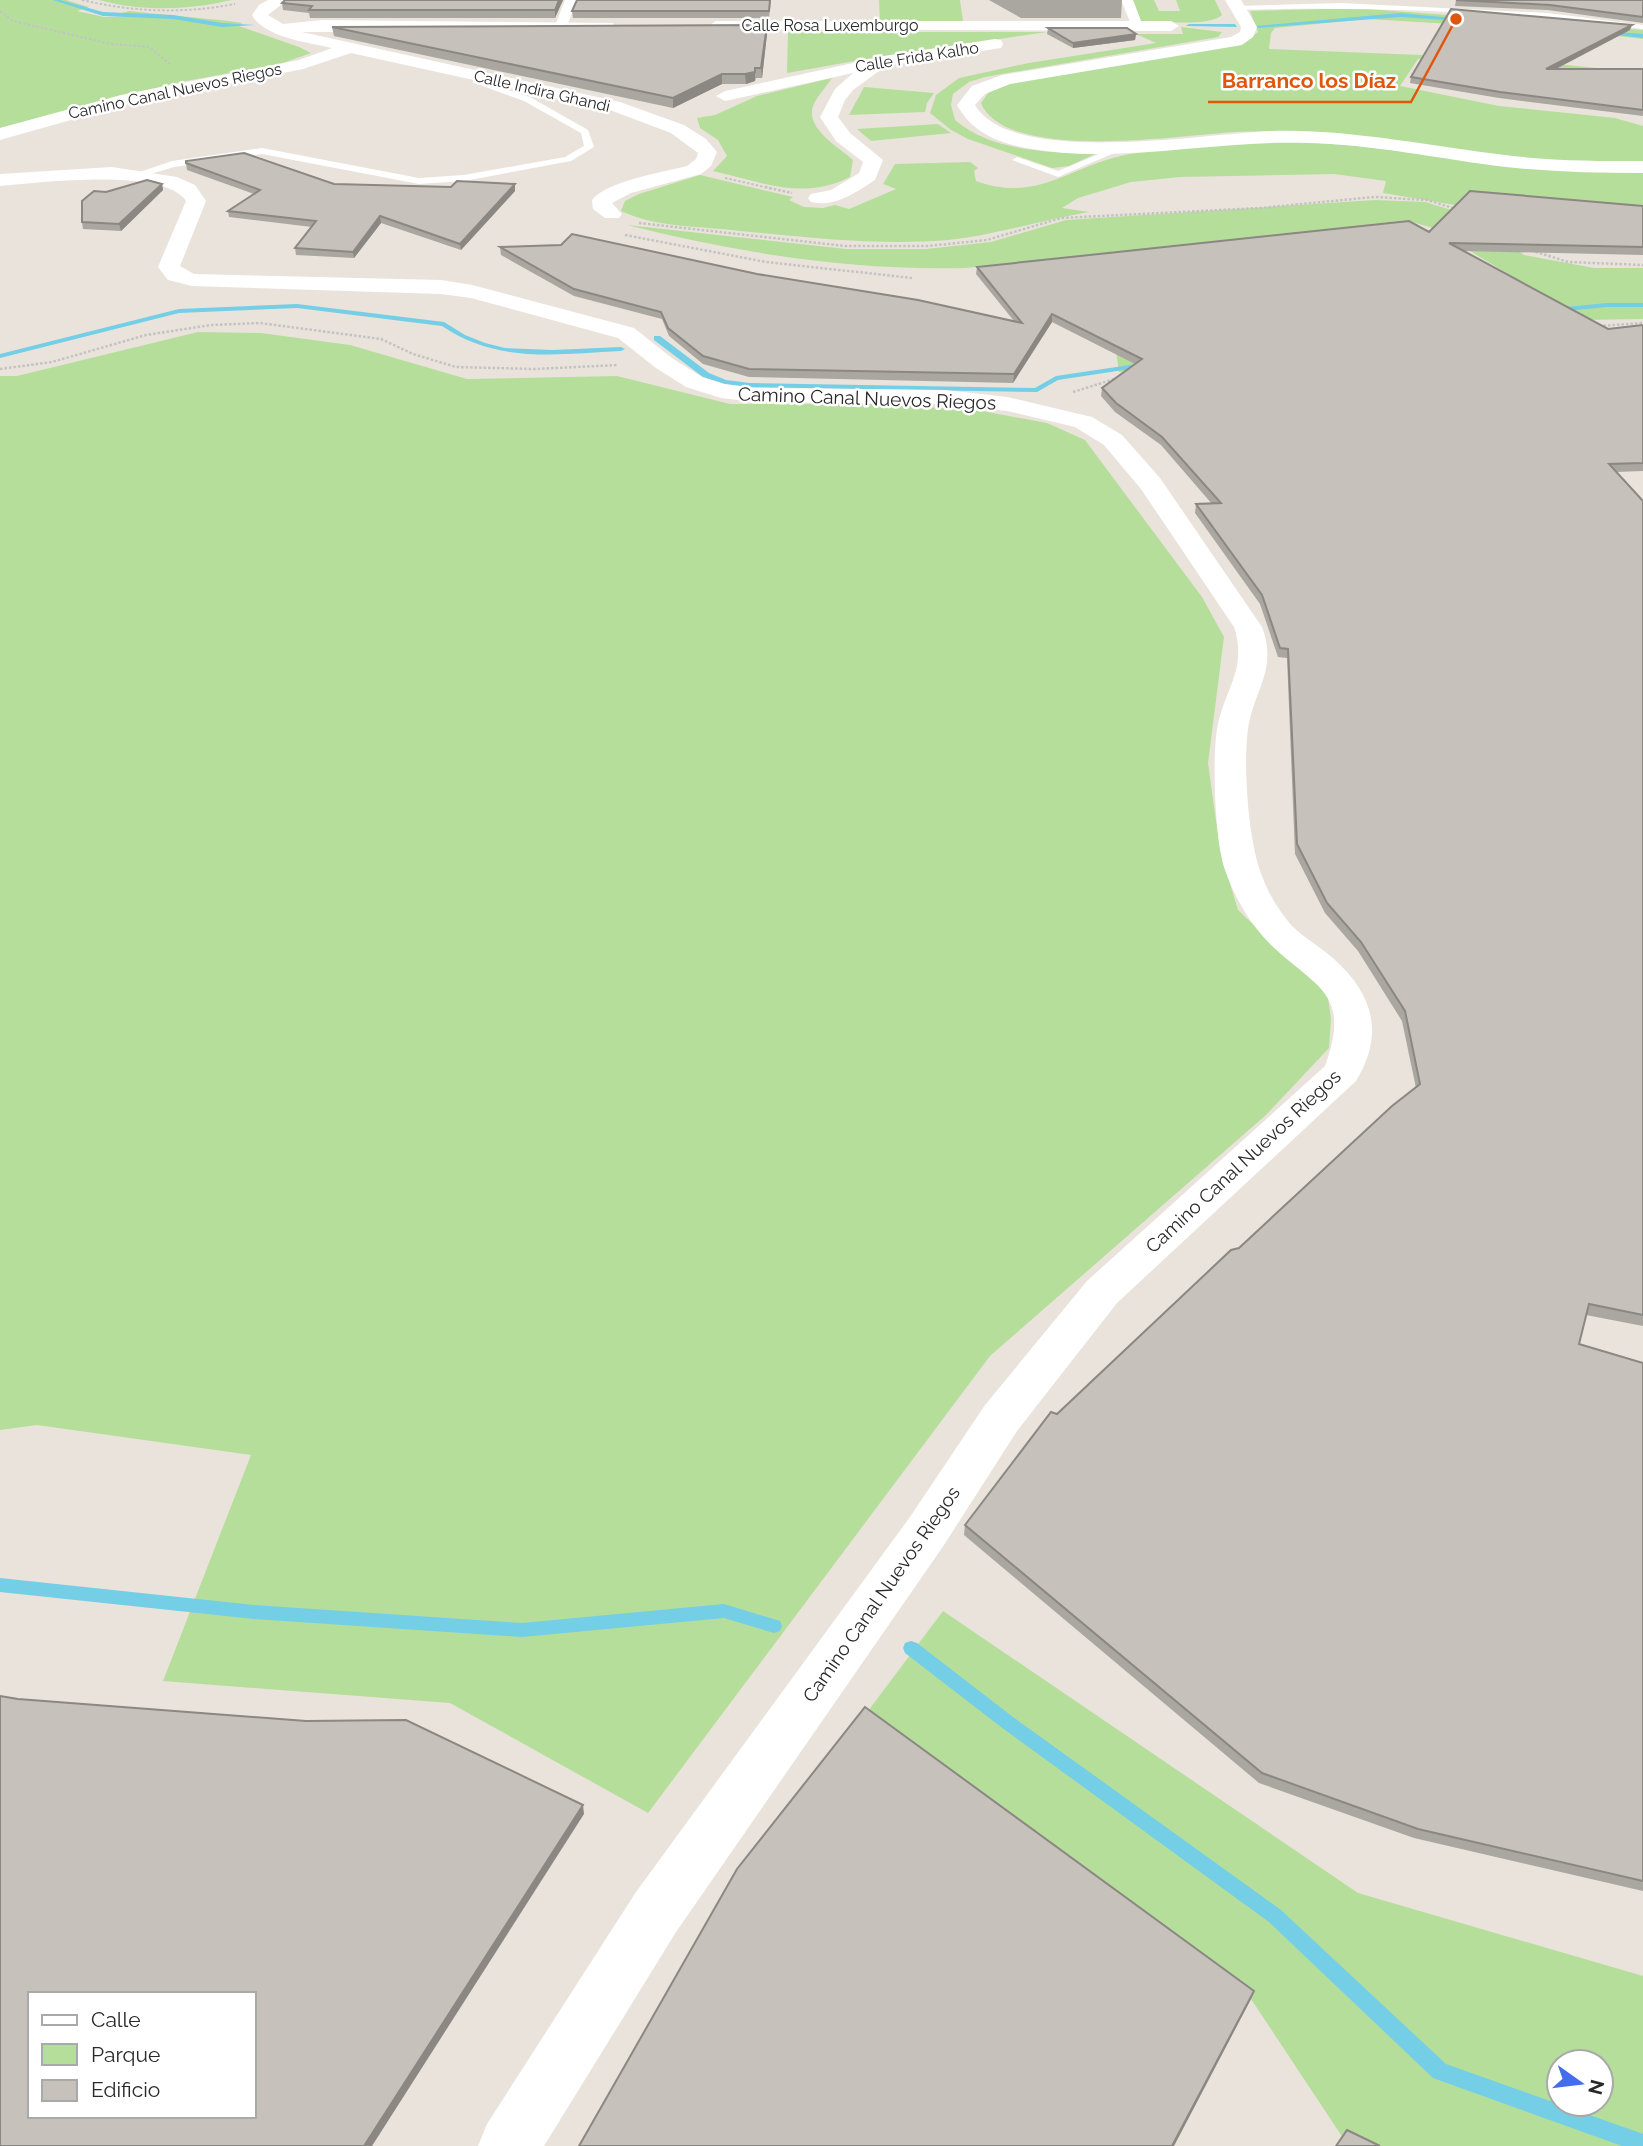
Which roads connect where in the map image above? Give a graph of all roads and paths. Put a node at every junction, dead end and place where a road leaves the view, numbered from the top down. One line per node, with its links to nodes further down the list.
1 (82, 0): 7 (path)
2 (279, 0): 18 (street)
3 (570, 0): 10 (street)
4 (1127, 0): 15 (street)
5 (1370, 0): 6 (lane)
6 (1410, 0)
7 (243, 2)
8 (1235, 4): 17 (lane); 26 (street)
9 (0, 11): 23 (path)
10 (561, 26): 11 (street); 18 (street)
11 (629, 26)
12 (698, 26): 13 (street, Calle Rosa Luxemburgo)
13 (779, 26): 14 (street, Calle Rosa Luxemburgo); 20 (street)
14 (1111, 26): 15 (street, Calle Rosa Luxemburgo); 21 (street, Calle Frida Kalho)
15 (1138, 26): 16 (street, Calle Rosa Luxemburgo)
16 (1171, 26)
17 (1643, 27)
18 (280, 29): 19 (street, Calle Indira Ghandi)
19 (351, 47): 22 (street, Calle Indira Ghandi); 23 (street, Camino Canal Nuevos Riegos)
20 (777, 49)
21 (885, 61): 24 (street, Calle Frida Kalho); 32 (street)
22 (485, 77): 29 (street, Calle Indira Ghandi); 30 (lane)
23 (209, 83): 25 (street, Camino Canal Nuevos Riegos)
24 (724, 96)
25 (0, 134)
26 (1121, 148): 27 (lane); 28 (street)
27 (1017, 160)
28 (1643, 167)
29 (694, 170): 32 (path); 34 (street)
30 (130, 177): 31 (street, Camino Canal Nuevos Riegos); 40 (street, Camino Canal Nuevos Riegos)
31 (0, 180)
32 (818, 198)
33 (1462, 210): 34 (path)
34 (612, 214): 37 (path)
35 (1527, 249): 36 (path)
36 (1643, 265)
37 (912, 278)
38 (1643, 323): 39 (path)
39 (1592, 326)
40 (664, 363): 41 (path); 43 (street, Camino Canal Nuevos Riegos)
41 (0, 369)
42 (1132, 376): 43 (path)
43 (1047, 411): 44 (street, Camino Canal Nuevos Riegos)
44 (509, 2146)

